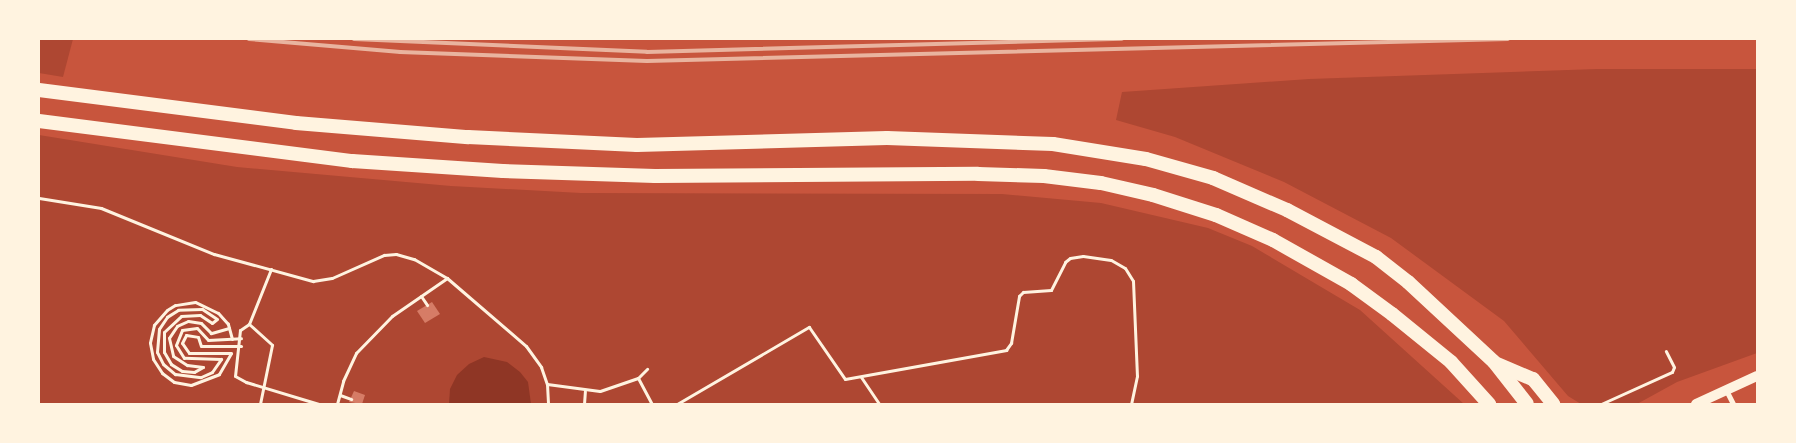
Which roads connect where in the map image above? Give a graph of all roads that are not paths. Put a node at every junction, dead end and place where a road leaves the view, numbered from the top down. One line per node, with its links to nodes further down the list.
1 (39, 90): 3 (highway)
2 (39, 121): 6 (highway)
3 (1494, 362): 7 (highway); 8 (highway)
4 (1757, 376): 5 (main road)
5 (1726, 389): 9 (main road); 10 (street)
6 (1489, 404)
7 (1528, 404)
8 (1553, 404)
9 (1696, 404)
10 (1733, 404)

